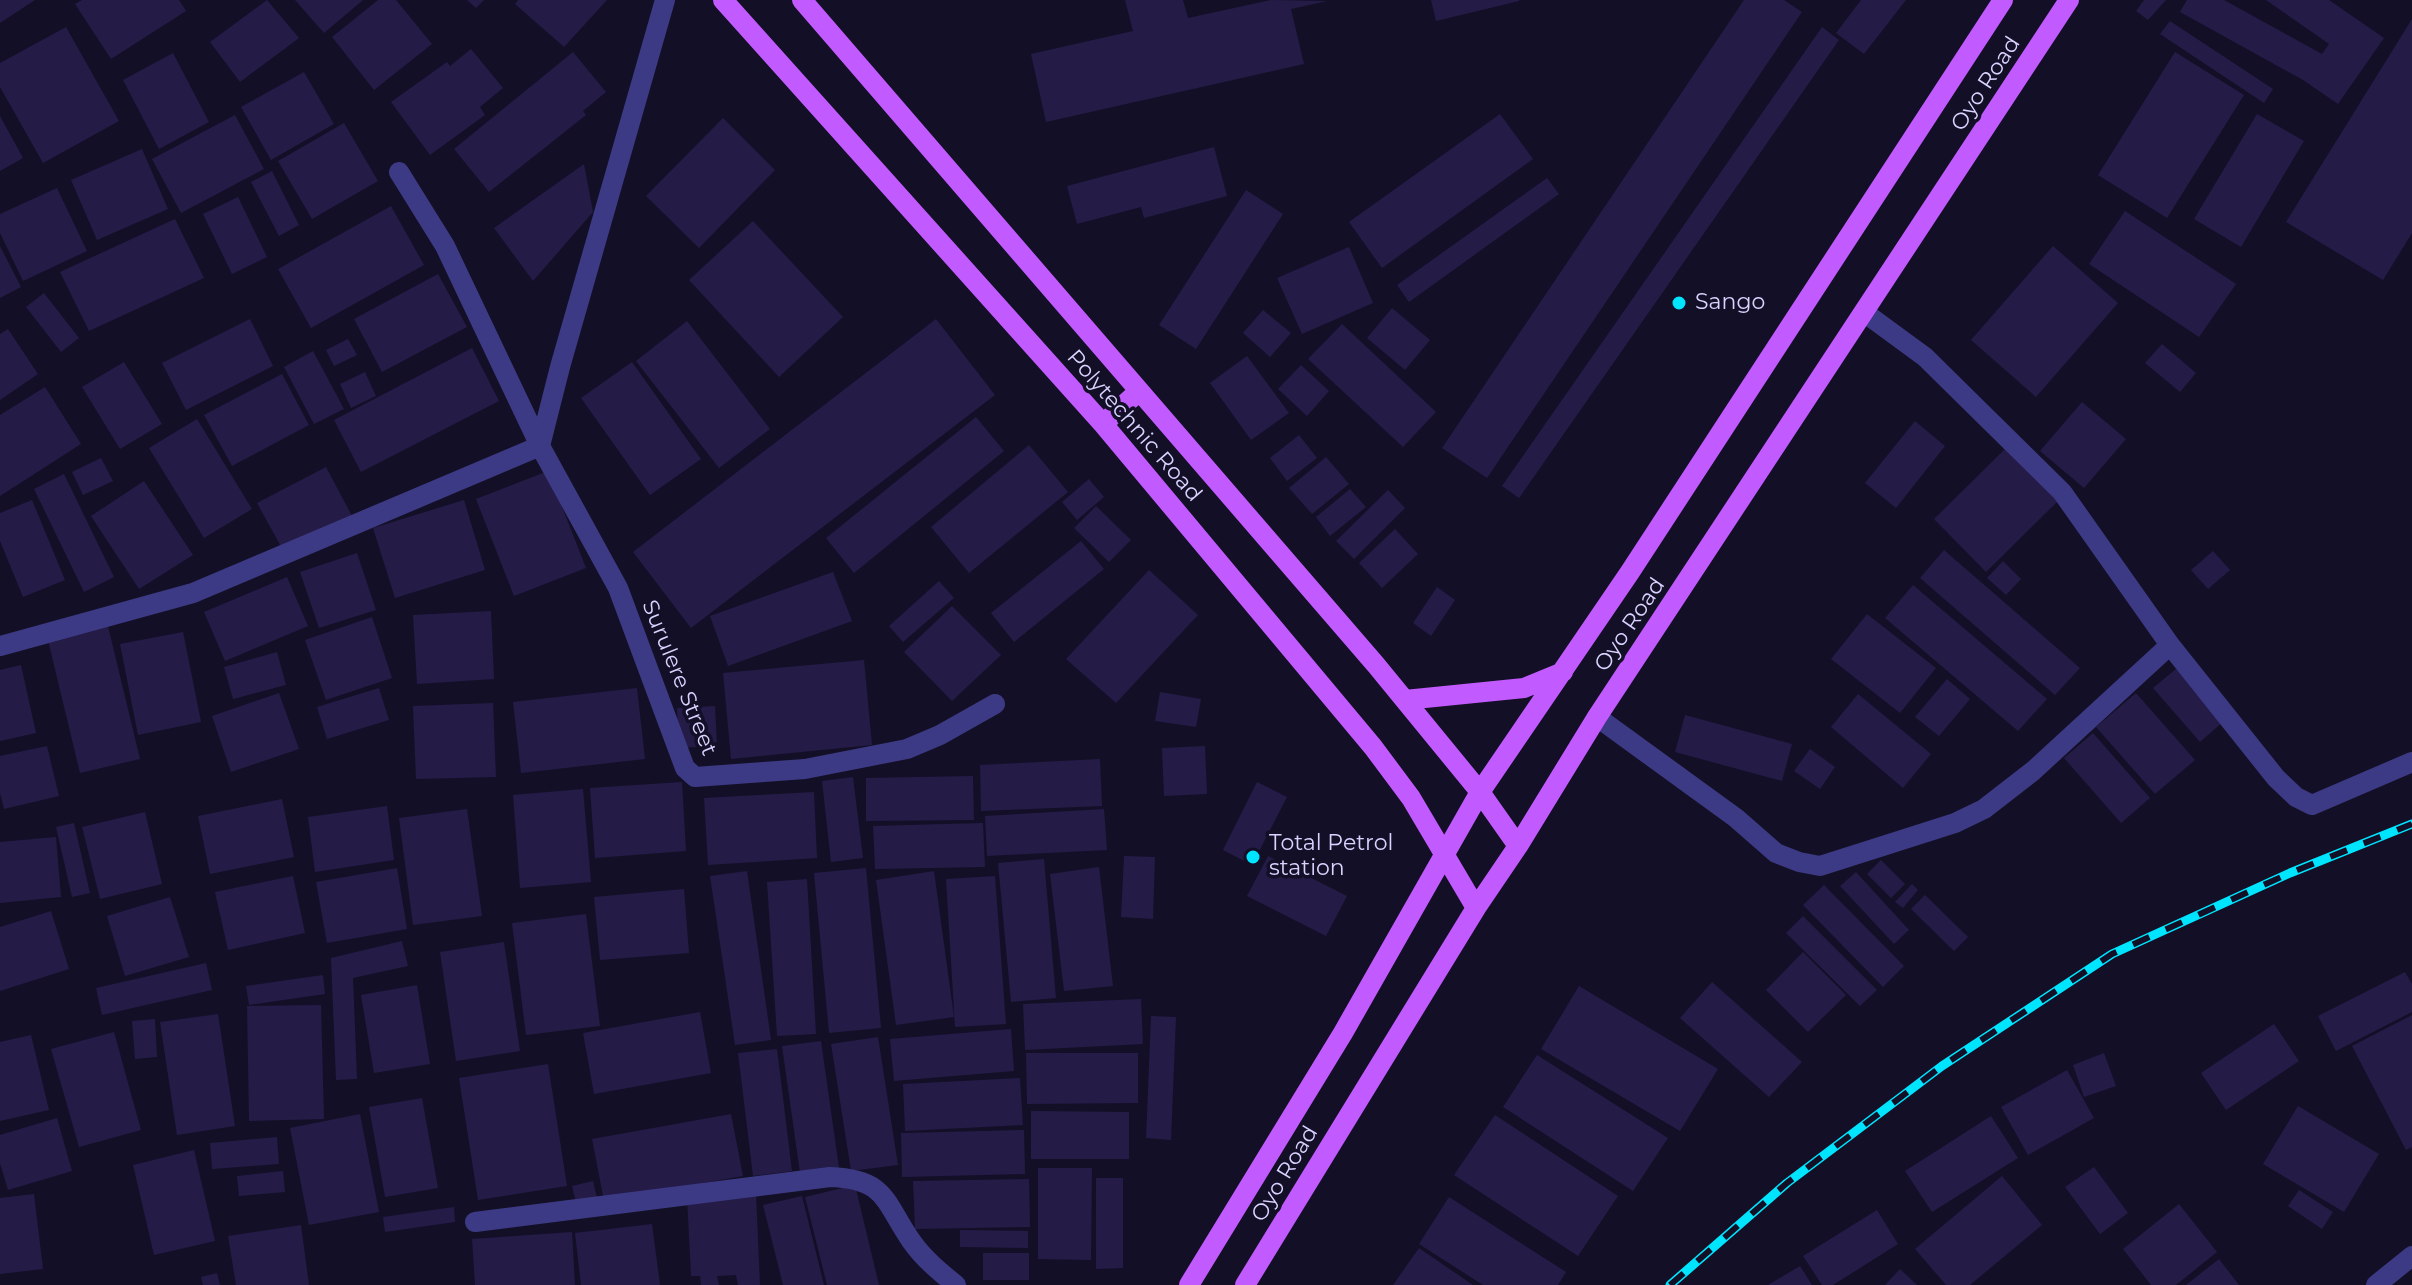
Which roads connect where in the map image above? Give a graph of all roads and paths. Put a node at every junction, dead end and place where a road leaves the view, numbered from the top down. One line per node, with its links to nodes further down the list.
1 (665, 0): 10 (street)
2 (723, 0): 9 (main road, Polytechnic Road)
3 (802, 0): 8 (main road, Polytechnic Road)
4 (2003, 0): 13 (main road, Oyo Road)
5 (2069, 0): 7 (main road, Oyo Road)
6 (399, 172): 10 (street)
7 (1865, 313): 11 (street); 16 (main road, Oyo Road)
8 (1138, 392): 9 (main road); 14 (main road, Polytechnic Road)
9 (1103, 424): 20 (main road, Polytechnic Road)
10 (540, 446): 12 (street); 15 (street, Surulere Street)
11 (2170, 645): 16 (street); 17 (street)
12 (0, 646)
13 (1563, 672): 14 (main road); 18 (main road, Oyo Road)
14 (1405, 700): 18 (main road, Polytechnic Road)
15 (995, 704)
16 (1597, 717): 19 (main road, Oyo Road)
17 (2412, 762)
18 (1480, 792): 19 (main road, Polytechnic Road); 20 (main road, Oyo Road)
19 (1518, 846): 21 (main road, Oyo Road)
20 (1444, 857): 21 (main road, Polytechnic Road); 25 (main road, Oyo Road)
21 (1476, 908): 26 (main road, Oyo Road)
22 (475, 1222): 24 (street)
23 (2412, 1256): 27 (street)
24 (956, 1285)
25 (1189, 1285)
26 (1245, 1285)
27 (2376, 1285)

